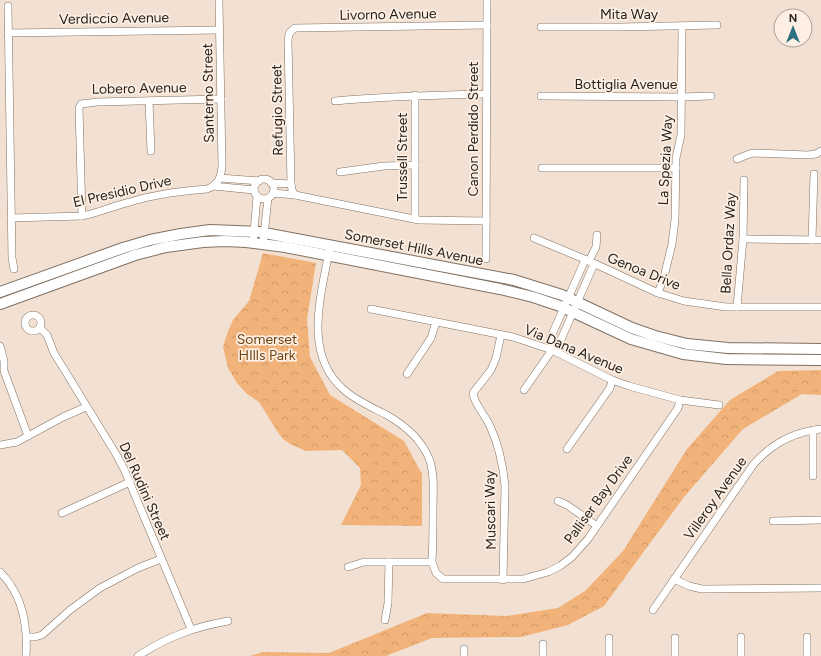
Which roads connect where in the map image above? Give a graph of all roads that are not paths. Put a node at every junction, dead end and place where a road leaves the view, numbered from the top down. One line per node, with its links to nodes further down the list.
1 (487, 0): 4 (street, Canon Perdido Street)
2 (219, 2): 8 (street, Santerno Street)
3 (8, 6): 10 (street)
4 (487, 25): 9 (street, Livorno Avenue); 11 (street, Canon Perdido Street)
5 (717, 25): 7 (street, Mita Way)
6 (541, 27): 7 (street, Mita Way)
7 (682, 27): 15 (street, La Spezia Way)
8 (219, 30): 10 (street, Verdiccio Avenue); 16 (street, Santerno Street)
9 (291, 30): 31 (street, Refugio Street)
10 (8, 33): 35 (street)
11 (487, 94): 12 (street); 37 (street, Canon Perdido Street)
12 (415, 95): 18 (street); 22 (street, Trussell Street)
13 (541, 96): 15 (street, Bottiglia Avenue)
14 (711, 96): 15 (street, Bottiglia Avenue)
15 (681, 97): 24 (street, La Spezia Way)
16 (221, 99): 17 (street, Lobero Avenue); 29 (street, Santerno Street)
17 (149, 101): 19 (street); 34 (street, Lobero Avenue)
18 (335, 101)
19 (151, 151)
20 (821, 151): 21 (street)
21 (737, 159)
22 (415, 165): 25 (street); 36 (street, Trussell Street)
23 (542, 168): 24 (street)
24 (676, 168): 51 (street, La Spezia Way)
25 (340, 172)
26 (814, 174): 42 (street)
27 (744, 180): 41 (street, Bella Ordaz Way)
28 (259, 181): 29 (street, El Presidio Drive); 30 (street); 32 (street)
29 (217, 182): 32 (street, El Presidio Drive); 34 (street, El Presidio Drive)
30 (271, 183): 31 (street); 33 (street)
31 (293, 190): 33 (street); 36 (street)
32 (256, 193): 33 (street); 38 (street)
33 (270, 196): 38 (street)
34 (82, 216): 35 (street, El Presidio Drive)
35 (11, 218): 49 (street)
36 (415, 219): 37 (street)
37 (486, 221): 47 (street, Canon Perdido Street)
38 (259, 232): 44 (street); 45 (main road, Somerset Hills Avenue); 50 (main road, Somerset Hills Avenue)
39 (597, 235): 48 (street)
40 (534, 238): 48 (street, Genoa Drive)
41 (743, 239): 42 (street); 54 (street, Bella Ordaz Way)
42 (812, 240): 43 (street)
43 (821, 240)
44 (258, 244): 46 (main road, Somerset Hills Avenue); 52 (main road, Somerset Hills Avenue)
45 (330, 245): 46 (street); 53 (main road, Somerset Hills Avenue)
46 (328, 256): 53 (main road, Somerset Hills Avenue); 85 (street)
47 (486, 259)
48 (590, 262): 51 (street, Genoa Drive); 53 (street)
49 (14, 269)
50 (0, 292)
51 (658, 293): 54 (street, Genoa Drive)
52 (0, 304)
53 (570, 305): 61 (main road, Somerset Hills Avenue); 62 (street); 63 (main road, Somerset Hills Avenue)
54 (737, 307): 55 (street, Genoa Drive)
55 (821, 308)
56 (371, 309): 57 (street, Via Dana Avenue)
57 (436, 322): 59 (street, Via Dana Avenue); 65 (street)
58 (40, 328): 70 (street, Del Rudini Street)
59 (501, 335): 62 (street, Via Dana Avenue); 89 (street, Muscari Way)
60 (0, 346): 64 (street)
61 (821, 349)
62 (552, 350): 66 (street, Via Dana Avenue); 67 (street)
63 (821, 360)
64 (2, 369): 73 (street)
65 (407, 374)
66 (612, 380): 68 (street, Via Dana Avenue); 75 (street)
67 (524, 390)
68 (680, 400): 69 (street, Via Dana Avenue); 82 (street, Palliser Bay Drive)
69 (719, 405)
70 (86, 407): 73 (street); 77 (street, Del Rudini Street)
71 (821, 429): 72 (street, Villeroy Avenue)
72 (813, 430): 76 (street); 88 (street, Villeroy Avenue)
73 (28, 436): 74 (street)
74 (0, 445)
75 (567, 449)
76 (813, 476)
77 (130, 482): 79 (street); 83 (street, Del Rudini Street)
78 (558, 501): 82 (street)
79 (62, 513)
80 (821, 520): 81 (street)
81 (773, 521)
82 (597, 526): 89 (street, Palliser Bay Drive)
83 (161, 559): 94 (street, Del Rudini Street); 96 (street)
84 (389, 562): 85 (street); 86 (street); 92 (street)
85 (432, 562): 89 (street, Palliser Bay Drive)
86 (348, 567)
87 (0, 572): 96 (street)
88 (674, 579): 90 (street); 91 (street, Villeroy Avenue)
89 (503, 580)
90 (821, 588)
91 (652, 610)
92 (385, 620)
93 (228, 621): 94 (street)
94 (191, 629): 102 (street)
95 (807, 636): 107 (street)
96 (27, 637): 101 (street)
97 (741, 637): 106 (street)
98 (609, 638): 104 (street)
99 (675, 638): 105 (street)
100 (543, 644): 103 (street)
101 (26, 656)
102 (138, 656)
103 (543, 656)
104 (609, 656)
105 (675, 656)
106 (741, 656)
107 (807, 656)

